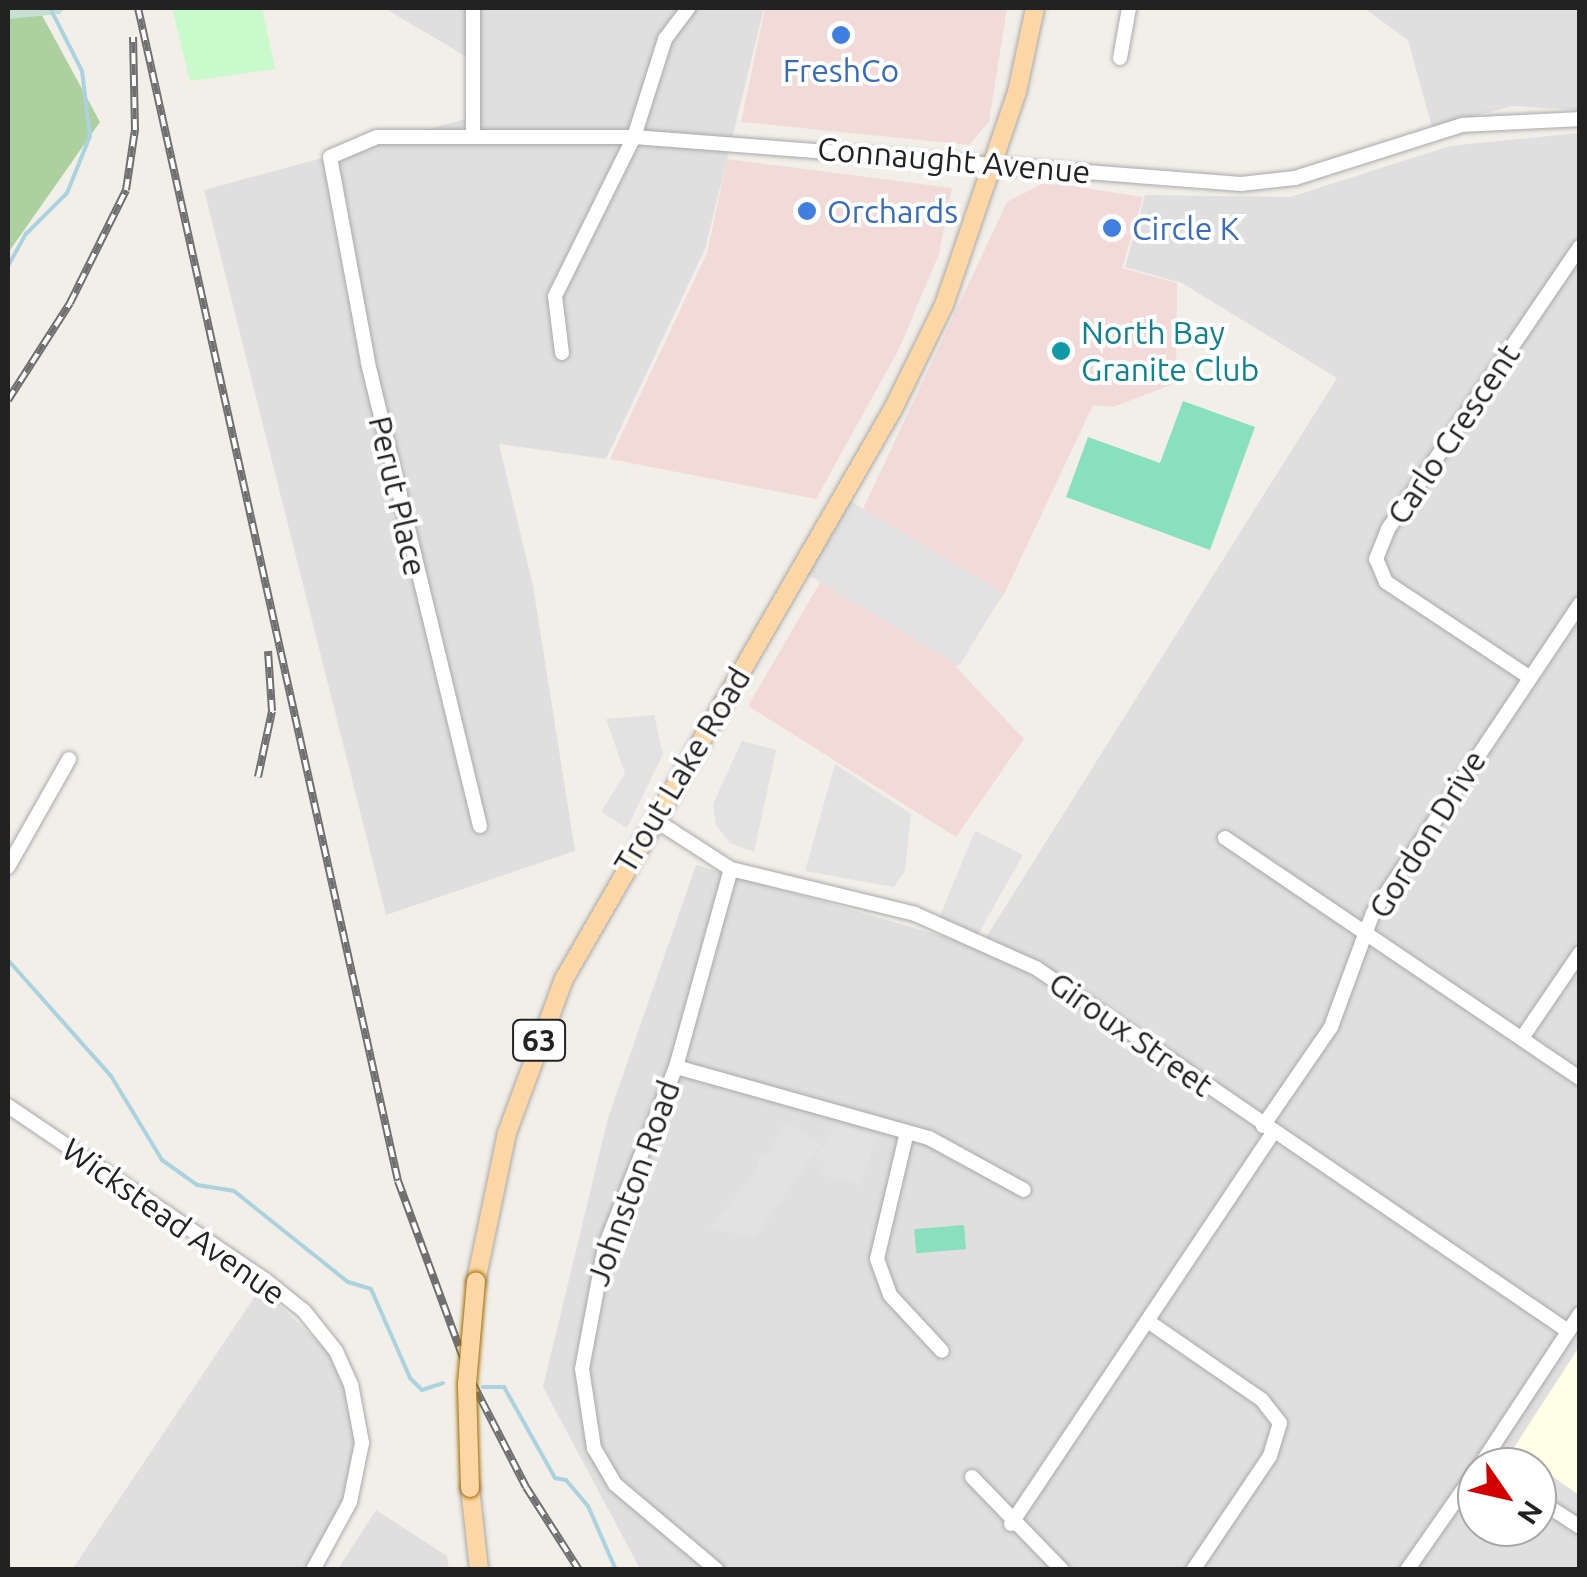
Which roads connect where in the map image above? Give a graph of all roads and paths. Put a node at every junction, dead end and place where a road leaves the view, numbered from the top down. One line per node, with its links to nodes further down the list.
1 (473, 8): 7 (street)
2 (688, 8): 8 (street)
3 (1035, 8): 10 (main road, Trout Lake Road)
4 (1129, 8): 5 (street)
5 (1120, 58)
6 (1580, 118): 10 (street, Connaught Avenue)
7 (473, 134): 8 (street, Connaught Avenue); 9 (street, Connaught Avenue)
8 (634, 137): 10 (street, Connaught Avenue); 12 (street)
9 (328, 162): 17 (street, Perut Place)
10 (993, 165): 16 (main road, Trout Lake Road)
11 (1580, 247): 14 (street, Carlo Crescent)
12 (562, 353)
13 (1580, 604): 14 (street, Gordon Drive)
14 (1529, 677): 21 (street, Gordon Drive)
15 (69, 759): 19 (street)
16 (655, 820): 20 (street, Giroux Street); 41 (main road, Trout Lake Road / 63, bridge)
17 (480, 826)
18 (1225, 838): 21 (street)
19 (8, 867)
20 (731, 869): 24 (street, Johnston Road); 27 (street, Giroux Street)
21 (1365, 934): 23 (street); 27 (street, Gordon Drive)
22 (1580, 953): 23 (street)
23 (1522, 1038): 25 (street)
24 (676, 1066): 28 (street); 42 (street, Johnston Road)
25 (1580, 1078)
26 (8, 1106): 40 (street, Wickstead Avenue)
27 (1268, 1129): 31 (street, Gordon Drive); 32 (street, Giroux Street)
28 (907, 1132): 29 (street); 33 (street)
29 (1024, 1190)
30 (1580, 1314): 32 (street)
31 (1149, 1322): 38 (street, Gordon Drive); 44 (street)
32 (1568, 1331): 34 (street)
33 (942, 1351)
34 (1495, 1447)
35 (972, 1477): 38 (street)
36 (1457, 1501): 45 (street)
37 (1557, 1512): 39 (street)
38 (1011, 1524): 43 (street)
39 (1580, 1527)
40 (313, 1570)
41 (479, 1570)
42 (717, 1570)
43 (1062, 1570)
44 (1193, 1570)
45 (1407, 1570)

